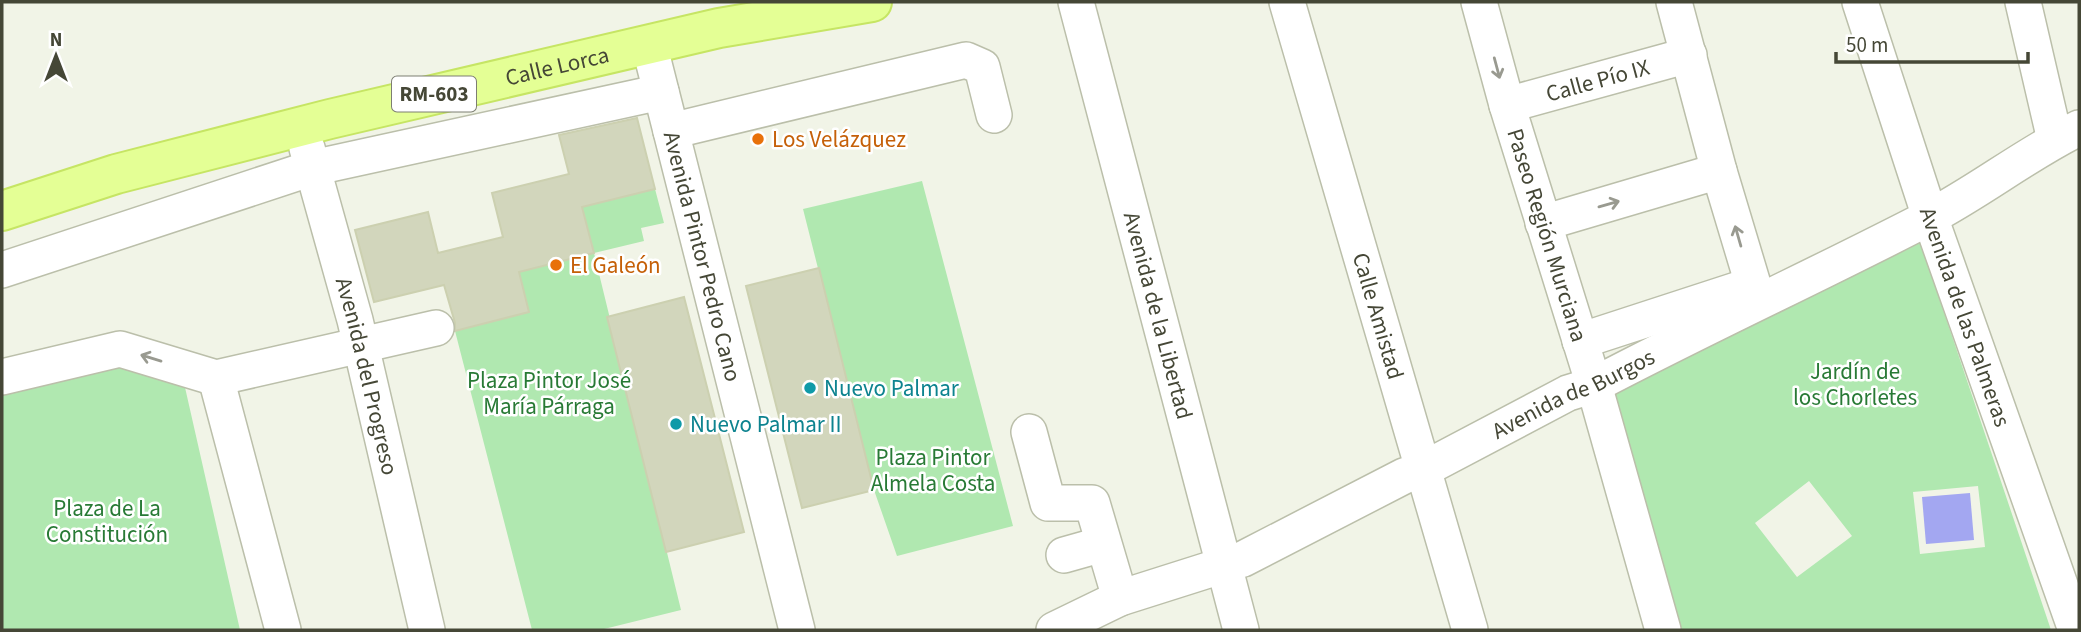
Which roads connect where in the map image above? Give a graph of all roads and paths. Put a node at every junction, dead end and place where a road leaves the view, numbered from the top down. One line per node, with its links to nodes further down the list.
1 (872, 2): 8 (main road, Calle Lorca / RM-603)
2 (1076, 2): 33 (street, Avenida de la Libertad)
3 (1287, 2): 30 (street, Calle Amistad)
4 (1479, 2): 11 (street, Paseo Región Murciana, one-way to 11)
5 (1674, 2): 9 (street)
6 (1860, 2): 19 (street, Avenida de las Palmeras)
7 (2023, 2): 15 (street)
8 (649, 44): 10 (street, Avenida Pintor Pedro Cano); 13 (main road, Calle Lorca / RM-603)
9 (1689, 55): 11 (street, Calle Pío IX); 17 (street)
10 (661, 92): 14 (street, Avenida Pintor Pedro Cano); 16 (street, Calle Lorca)
11 (1507, 105): 20 (street, Paseo Región Murciana)
12 (994, 116): 14 (street)
13 (300, 126): 16 (street, Avenida del Progreso); 18 (main road, Calle Lorca / RM-603)
14 (671, 131): 37 (street, Avenida Pintor Pedro Cano)
15 (2067, 134): 19 (street, Avenida de Burgos)
16 (312, 168): 21 (street, Calle Lorca); 25 (street, Avenida del Progreso)
17 (1719, 171): 20 (street, one-way to 17); 22 (street, one-way to 17)
18 (2, 211)
19 (1930, 217): 22 (street, Avenida de Burgos); 42 (street, Avenida de las Palmeras)
20 (1543, 223): 24 (street, Paseo Región Murciana)
21 (2, 270)
22 (1755, 293): 24 (street); 28 (street, Avenida de Burgos)
23 (436, 328): 25 (street)
24 (1580, 341): 28 (street, Paseo Región Murciana)
25 (360, 345): 27 (street); 36 (street, Avenida del Progreso)
26 (2, 377): 27 (street, one-way to 26)
27 (216, 378): 35 (street)
28 (1594, 385): 30 (street, Avenida de Burgos); 41 (street, Paseo Región Murciana)
29 (1029, 432): 31 (street)
30 (1424, 469): 33 (street, Avenida de Burgos); 40 (street, Calle Amistad)
31 (1103, 544): 32 (street); 34 (street)
32 (1064, 555)
33 (1224, 563): 34 (street, Avenida de Burgos); 39 (street, Avenida de la Libertad)
34 (1121, 598): 38 (street, Avenida de Burgos)
35 (283, 630)
36 (427, 630)
37 (797, 630)
38 (1054, 630)
39 (1241, 630)
40 (1470, 630)
41 (1663, 630)
42 (2076, 630)

